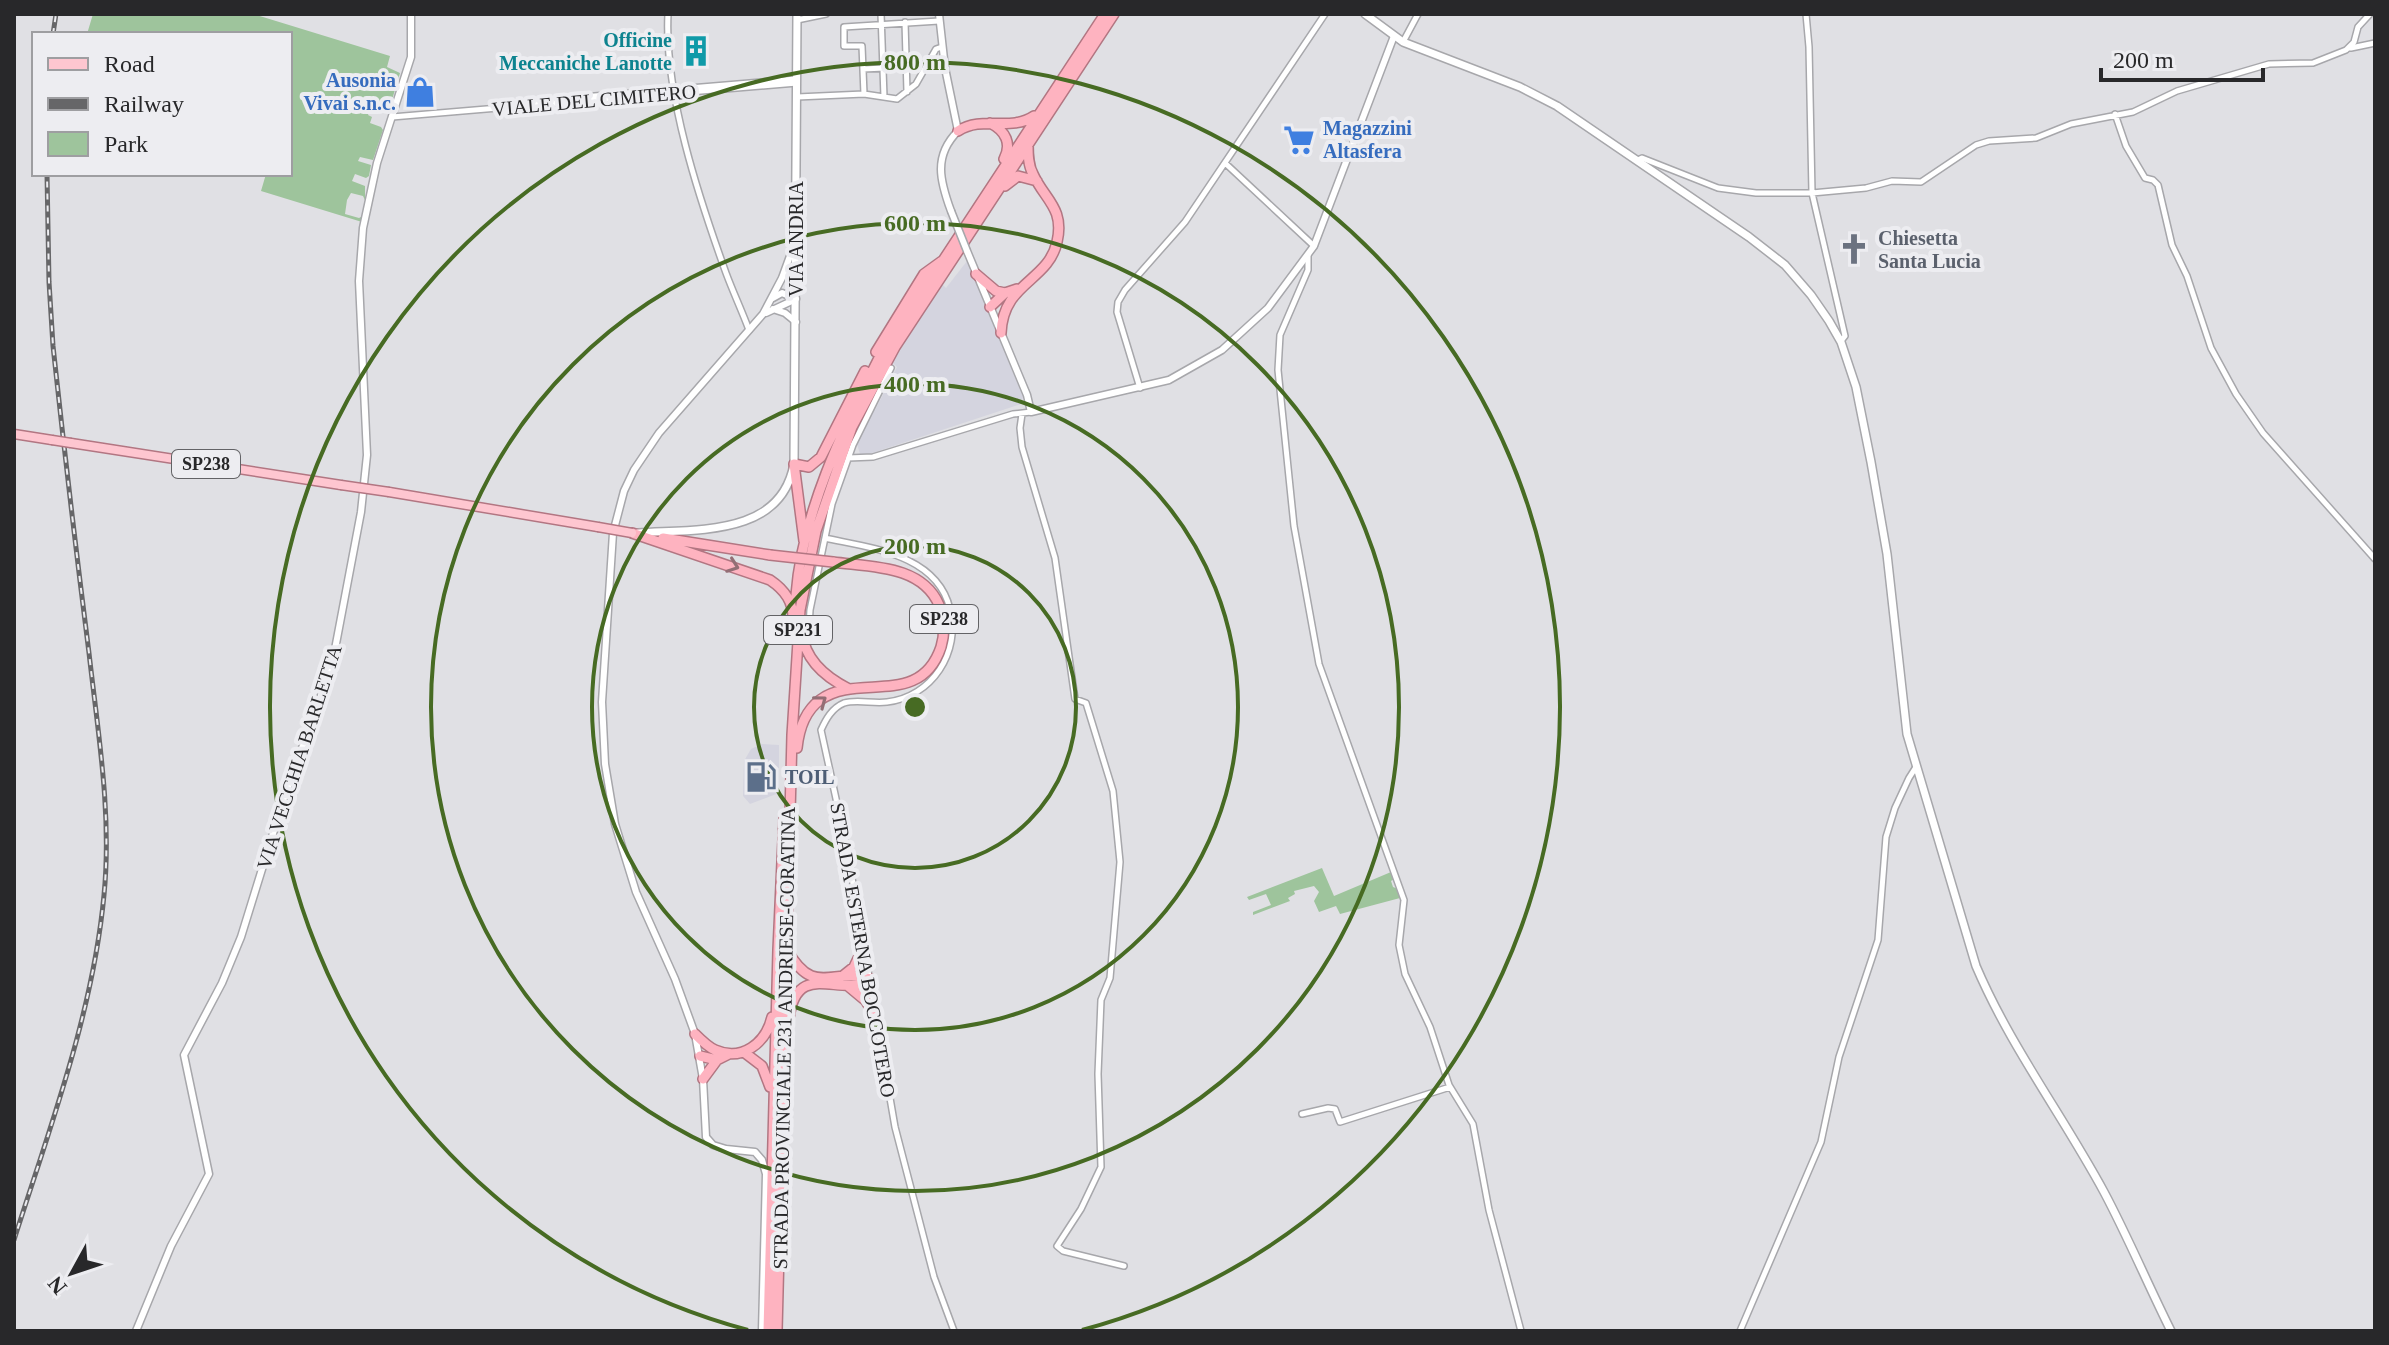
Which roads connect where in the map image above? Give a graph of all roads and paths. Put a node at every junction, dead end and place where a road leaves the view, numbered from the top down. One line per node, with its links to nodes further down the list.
1 (411, 14): 32 (street, VIA VECCHIA BARLETTA)
2 (668, 14): 25 (street)
3 (826, 14): 12 (street)
4 (881, 14): 15 (street)
5 (1105, 14): 30 (highway, STRADA PROVINCIALE 231 ANDRIESE-CORATINA / SP231)
6 (1114, 14): 35 (highway, STRADA PROVINCIALE 231 ANDRIESE-CORATINA / SP231)
7 (1365, 14): 16 (main road)
8 (1418, 14): 17 (street)
9 (1806, 14): 39 (street)
10 (2370, 14): 20 (street)
11 (1326, 15): 37 (street)
12 (797, 17): 24 (main road, VIA ANDRIA)
13 (939, 18): 14 (street); 19 (street)
14 (905, 22): 15 (street); 21 (street)
15 (882, 23): 22 (street); 23 (street)
16 (1394, 36): 17 (main road); 42 (street)
17 (1403, 42): 36 (main road)
18 (2375, 43): 20 (street)
19 (942, 47): 26 (street); 34 (street)
20 (2346, 50): 31 (street)
21 (906, 67): 22 (street); 26 (street)
22 (883, 68): 23 (street); 29 (street)
23 (863, 69): 27 (street)
24 (797, 81): 25 (street, VIALE DEL CIMITERO); 28 (main road, VIA ANDRIA)
25 (674, 90): 32 (street, VIALE DEL CIMITERO); 55 (street)
26 (907, 92): 29 (street)
27 (864, 94): 28 (street); 29 (street)
28 (797, 97): 41 (main road, VIA ANDRIA)
29 (884, 98)
30 (1038, 114): 33 (highway); 40 (highway, STRADA PROVINCIALE 231 ANDRIESE-CORATINA / SP231)
31 (2115, 114): 39 (street); 68 (street)
32 (391, 115): 91 (street, VIA VECCHIA BARLETTA)
33 (990, 123): 34 (highway); 40 (highway)
34 (958, 131): 45 (street, bridge)
35 (1028, 144): 38 (highway); 40 (highway, STRADA PROVINCIALE 231 ANDRIESE-CORATINA / SP231)
36 (1638, 160): 39 (street); 57 (main road)
37 (1225, 163): 42 (street); 59 (street)
38 (1037, 181): 40 (highway); 46 (highway)
39 (1812, 193): 57 (street)
40 (989, 196): 44 (highway, STRADA PROVINCIALE 231 ANDRIESE-CORATINA / SP231); 69 (highway, STRADA PROVINCIALE 231 ANDRIESE-CORATINA / SP231)
41 (797, 234): 48 (street); 49 (main road, VIA ANDRIA)
42 (1314, 246): 43 (street)
43 (1308, 255): 59 (street); 87 (street)
44 (945, 259): 64 (highway); 67 (highway, STRADA PROVINCIALE 231 ANDRIESE-CORATINA / SP231)
45 (976, 274): 47 (highway); 51 (street)
46 (1020, 288): 47 (highway); 50 (highway)
47 (1005, 293): 51 (highway)
48 (773, 298): 49 (street); 53 (street)
49 (796, 299): 52 (street); 54 (main road, VIA ANDRIA)
50 (1006, 305): 51 (highway); 56 (highway)
51 (990, 307): 56 (street)
52 (773, 309): 53 (street); 54 (street)
53 (763, 314): 55 (street)
54 (796, 322): 64 (main road, VIA ANDRIA)
55 (749, 331): 81 (street)
56 (1001, 333): 60 (street)
57 (1841, 342): 73 (main road)
58 (891, 368): 63 (street)
59 (1140, 388): 60 (street)
60 (1031, 412): 61 (street)
61 (1022, 414): 63 (street); 90 (street)
62 (14, 434): 65 (main road, SP238, bridge)
63 (848, 458): 66 (street)
64 (794, 464): 65 (main road); 67 (highway)
65 (632, 533): 71 (highway, one-way to 71); 72 (highway, SP238, bridge)
66 (825, 538): 70 (street); 75 (street, STRADA ESTERNA BOCCOTERO)
67 (806, 547): 71 (highway, STRADA PROVINCIALE 231 ANDRIESE-CORATINA / SP231)
68 (2375, 559)
69 (805, 576): 72 (highway); 74 (highway, STRADA PROVINCIALE 231 ANDRIESE-CORATINA / SP231)
70 (822, 635)
71 (793, 642): 76 (highway, STRADA PROVINCIALE 231 ANDRIESE-CORATINA / SP231)
72 (849, 689): 74 (highway, one-way to 72)
73 (1916, 767): 96 (street); 97 (main road)
74 (790, 826): 76 (highway, STRADA PROVINCIALE 231 ANDRIESE-CORATINA / SP231)
75 (864, 946): 77 (highway); 78 (street, STRADA ESTERNA BOCCOTERO)
76 (782, 949): 77 (highway); 82 (highway, STRADA PROVINCIALE 231 ANDRIESE-CORATINA / SP231); 83 (highway); 89 (highway, STRADA PROVINCIALE 231 ANDRIESE-CORATINA / SP231)
77 (838, 978): 78 (highway)
78 (871, 979): 79 (highway); 80 (street, STRADA ESTERNA BOCCOTERO)
79 (848, 986): 80 (highway); 82 (highway)
80 (877, 1019): 94 (street, STRADA ESTERNA BOCCOTERO)
81 (695, 1034): 84 (highway); 85 (street)
82 (784, 1049): 93 (highway, STRADA PROVINCIALE 231 ANDRIESE-CORATINA / SP231)
83 (745, 1053): 84 (highway); 89 (highway)
84 (715, 1055): 85 (highway); 86 (highway)
85 (700, 1056): 86 (street)
86 (703, 1079): 92 (street)
87 (1450, 1087): 88 (street); 95 (street)
88 (1302, 1114)
89 (773, 1128): 92 (highway, STRADA PROVINCIALE 231 ANDRIESE-CORATINA / SP231)
90 (1124, 1266)
91 (136, 1331)
92 (765, 1331)
93 (777, 1331)
94 (954, 1331)
95 (1521, 1331)
96 (1740, 1331)
97 (2171, 1331)

